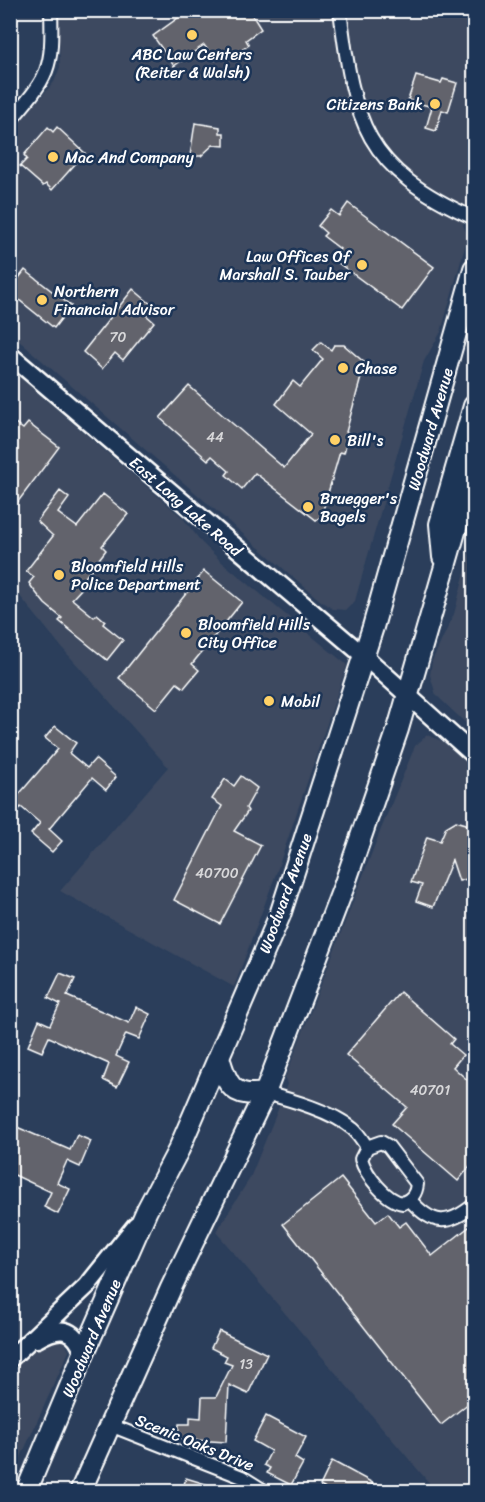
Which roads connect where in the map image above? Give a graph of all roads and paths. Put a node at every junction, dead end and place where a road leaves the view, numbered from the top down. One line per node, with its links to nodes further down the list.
1 (51, 10): 3 (street)
2 (340, 10): 4 (street)
3 (10, 121)
4 (474, 218)
5 (474, 269): 10 (main road, Woodward Avenue)
6 (10, 355): 10 (main road, East Long Lake Road)
7 (474, 406): 9 (main road)
8 (474, 466): 9 (main road)
9 (444, 568): 11 (main road)
10 (364, 656): 11 (main road, East Long Lake Road); 13 (main road, Woodward Avenue)
11 (407, 695): 12 (main road, East Long Lake Road); 14 (main road)
12 (474, 754)
13 (219, 1057): 14 (main road); 18 (main road, Woodward Avenue)
14 (265, 1093): 15 (street); 23 (main road)
15 (367, 1147): 16 (street); 16 (street)
16 (410, 1200): 17 (street)
17 (474, 1205)
18 (147, 1210): 19 (main road); 20 (main road, Woodward Avenue)
19 (26, 1346): 20 (main road); 21 (main road)
20 (84, 1353): 22 (main road, Woodward Avenue)
21 (10, 1359)
22 (66, 1397): 24 (main road, Woodward Avenue); 25 (main road)
23 (110, 1425): 26 (main road); 27 (street, Scenic Oaks Drive)
24 (26, 1491)
25 (36, 1491)
26 (80, 1491)
27 (267, 1491)

